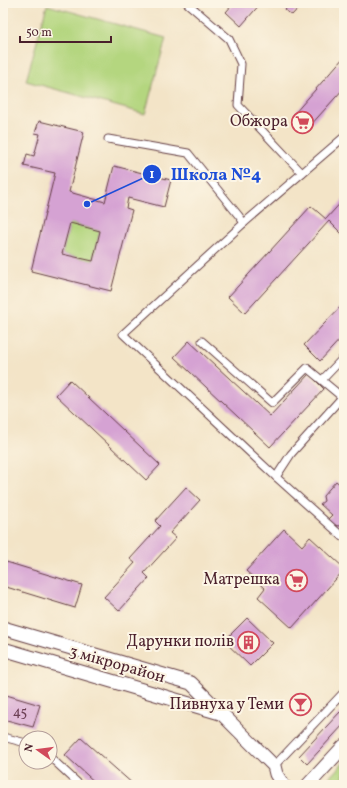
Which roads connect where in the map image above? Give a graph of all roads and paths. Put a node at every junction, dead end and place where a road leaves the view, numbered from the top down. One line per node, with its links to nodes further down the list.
1 (187, 3): 4 (lane)
2 (344, 137): 4 (lane)
3 (108, 139): 5 (lane)
4 (302, 173): 5 (lane)
5 (244, 223): 10 (lane)
6 (202, 341): 8 (lane)
7 (344, 357): 8 (lane)
8 (322, 380): 9 (lane)
9 (343, 396): 10 (lane)
10 (276, 476): 11 (lane)
11 (344, 538)
12 (3, 628): 15 (street, 3 мікрорайон)
13 (3, 649): 15 (street, 3 мікрорайон)
14 (344, 692): 20 (lane)
15 (222, 714): 20 (street, 3 мікрорайон)
16 (3, 737): 17 (lane)
17 (18, 741)
18 (344, 746): 23 (street)
19 (58, 764): 21 (lane)
20 (274, 766): 22 (street, 3 мікрорайон)
21 (80, 785)
22 (283, 785)
23 (308, 785)

